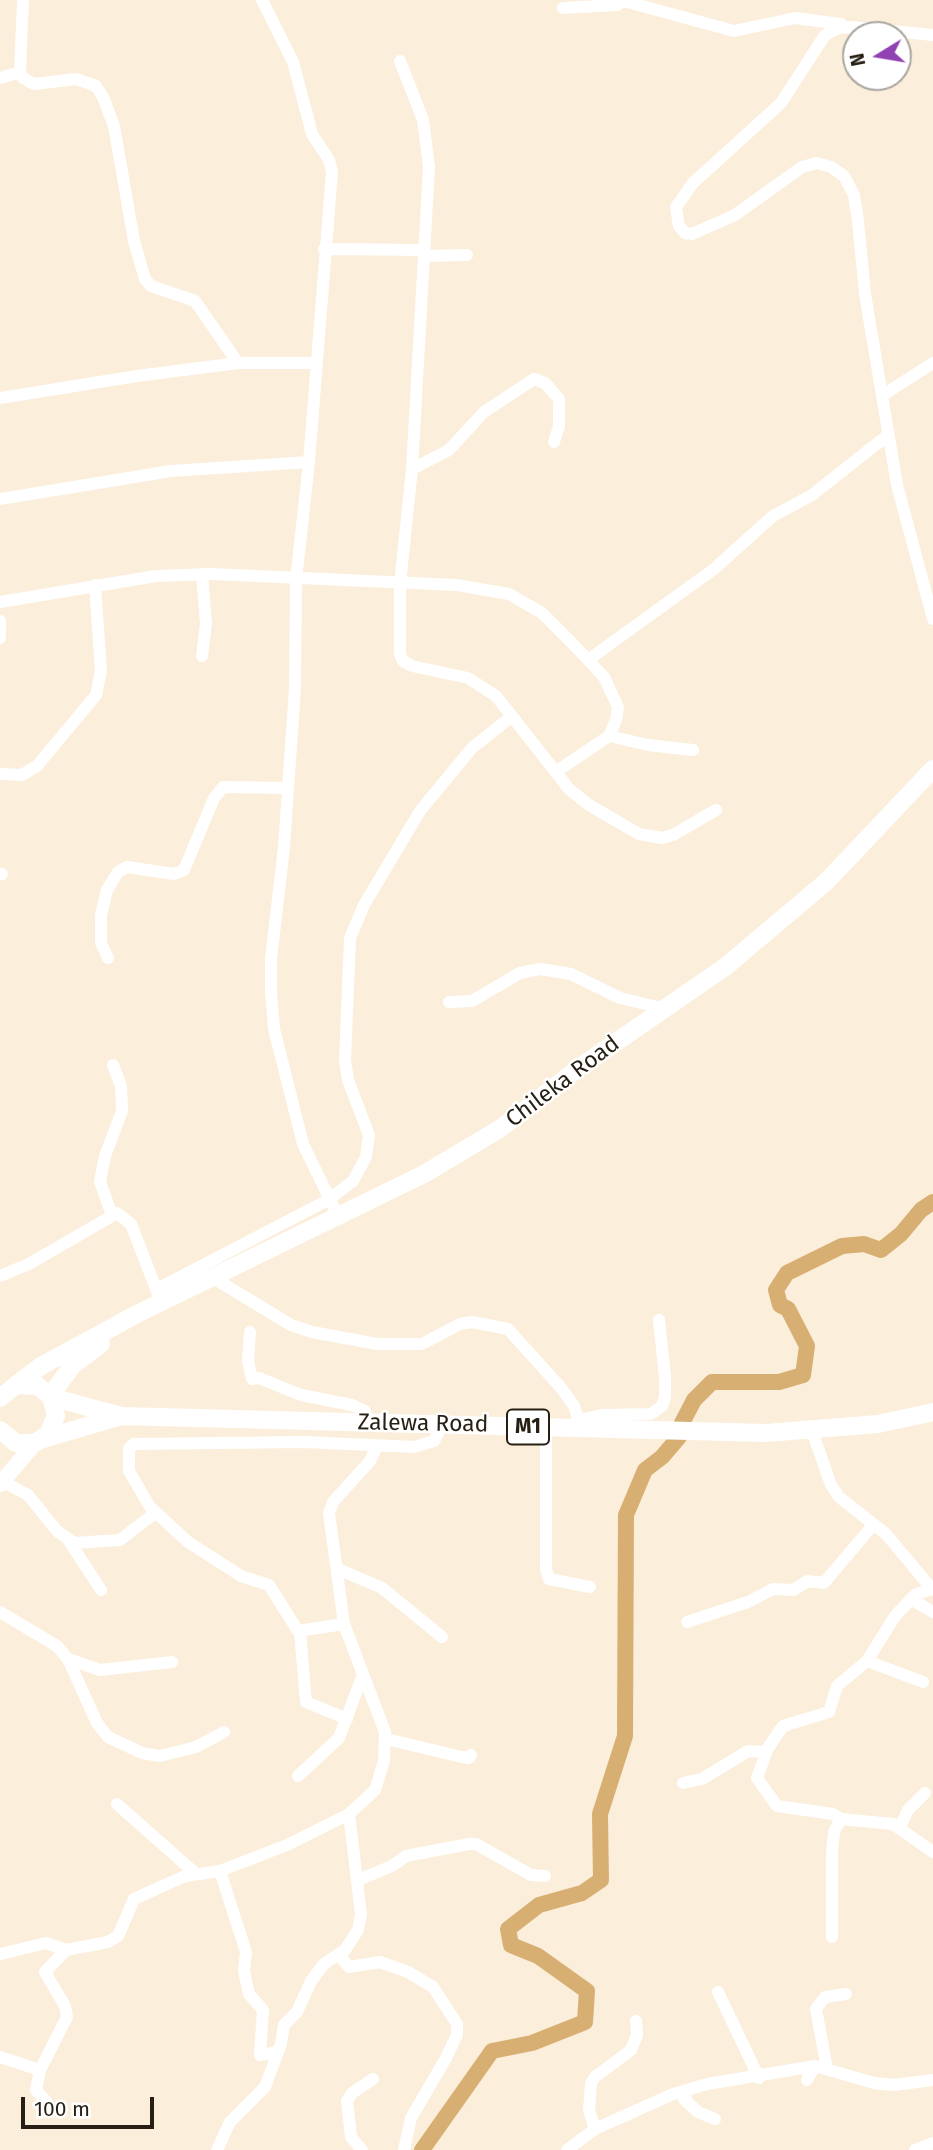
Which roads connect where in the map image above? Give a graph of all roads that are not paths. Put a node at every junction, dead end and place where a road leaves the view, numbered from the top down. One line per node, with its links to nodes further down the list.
1 (23, 0): 10 (street)
2 (265, 1): 12 (street)
3 (622, 1): 4 (street); 5 (street)
4 (563, 8)
5 (842, 26)
6 (842, 28): 18 (street)
7 (912, 33): 8 (street)
8 (933, 35)
9 (400, 61): 13 (street)
10 (20, 72): 11 (street); 15 (street)
11 (0, 78)
12 (324, 249): 13 (street); 16 (street)
13 (425, 253): 14 (street); 23 (street)
14 (467, 255)
15 (238, 363): 16 (street); 19 (street)
16 (316, 363): 22 (street)
17 (933, 363): 18 (street)
18 (883, 395): 20 (street)
19 (0, 398)
20 (888, 435): 30 (street); 34 (street)
21 (554, 442): 23 (street)
22 (309, 462): 24 (street); 26 (street)
23 (412, 469): 27 (street)
24 (0, 499)
25 (202, 575): 26 (street); 28 (street); 33 (street)
26 (296, 580): 27 (street); 42 (street)
27 (400, 584): 34 (street); 35 (street)
28 (95, 585): 29 (street); 40 (street)
29 (0, 602)
30 (933, 620)
31 (0, 621): 32 (street)
32 (0, 638)
33 (202, 656)
34 (588, 660): 36 (street)
35 (511, 717): 39 (street); 48 (street)
36 (608, 736): 37 (street); 39 (street)
37 (693, 750)
38 (933, 769): 46 (highway, Chileka Road)
39 (557, 771): 43 (street)
40 (0, 774)
41 (933, 782): 52 (highway)
42 (288, 788): 44 (street); 48 (street)
43 (716, 810)
44 (108, 958)
45 (449, 1002): 46 (street)
46 (663, 1008): 50 (highway, Chileka Road)
47 (113, 1065): 49 (street)
48 (328, 1200): 50 (street); 53 (street)
49 (112, 1215): 51 (street); 53 (street)
50 (338, 1216): 53 (highway, Chileka Road)
51 (0, 1276)
52 (220, 1282): 57 (highway); 61 (street)
53 (159, 1295): 56 (highway, Chileka Road)
54 (659, 1320): 61 (street)
55 (250, 1332): 60 (street)
56 (5, 1392): 57 (highway, M1)
57 (50, 1396): 59 (highway, Zalewa Road / M1); 66 (highway)
58 (933, 1412): 65 (highway, Zalewa Road / M1)
59 (121, 1416): 60 (highway, Zalewa Road / M1); 66 (highway, Zalewa Road / M1)
60 (368, 1423): 62 (highway, Zalewa Road / M1)
61 (580, 1424): 63 (highway, Zalewa Road / M1); 65 (highway, Zalewa Road / M1)
62 (442, 1425): 63 (highway, Zalewa Road / M1); 67 (street)
63 (547, 1427): 73 (street)
64 (0, 1432): 66 (highway)
65 (812, 1432): 70 (street)
66 (39, 1441): 68 (main road)
67 (377, 1446): 69 (street); 72 (street)
68 (1, 1483): 71 (street)
69 (155, 1513): 71 (street); 81 (street)
70 (873, 1525): 74 (street); 79 (street)
71 (69, 1541): 75 (street)
72 (338, 1569): 80 (street); 82 (street)
73 (590, 1587)
74 (932, 1589): 76 (street)
75 (101, 1590)
76 (911, 1599): 78 (street); 84 (street)
77 (0, 1612): 83 (street)
78 (933, 1612)
79 (687, 1622)
80 (344, 1624): 81 (street); 86 (street)
81 (300, 1632): 88 (street)
82 (442, 1637)
83 (68, 1659): 85 (street); 89 (street)
84 (867, 1661): 87 (street); 91 (street)
85 (172, 1662)
86 (362, 1677): 88 (street); 90 (street)
87 (923, 1682)
88 (347, 1718): 93 (street)
89 (224, 1732)
90 (386, 1739): 92 (street); 97 (street)
91 (766, 1752): 94 (street); 98 (street)
92 (471, 1755)
93 (298, 1776)
94 (682, 1783)
95 (925, 1793): 99 (street)
96 (117, 1804): 102 (street)
97 (349, 1814): 101 (street); 104 (street)
98 (841, 1819): 99 (street); 105 (street)
99 (900, 1827): 100 (street)
100 (933, 1852)
101 (220, 1871): 102 (street); 112 (street)
102 (195, 1872): 106 (street)
103 (545, 1876): 104 (street)
104 (358, 1880): 108 (street)
105 (832, 1937)
106 (66, 1950): 107 (street); 115 (street)
107 (1, 1954)
108 (339, 1955): 112 (street); 127 (street)
109 (718, 1992): 116 (street)
110 (845, 1994): 114 (street)
111 (636, 2021): 123 (street)
112 (277, 2052): 125 (street)
113 (0, 2057): 115 (street)
114 (821, 2068): 116 (street); 118 (street); 119 (street)
115 (40, 2070): 121 (street)
116 (759, 2078): 120 (street)
117 (373, 2079): 126 (street)
118 (807, 2080)
119 (933, 2080)
120 (688, 2090): 122 (street); 123 (street)
121 (46, 2102)
122 (715, 2119)
123 (595, 2129): 128 (street)
124 (933, 2143): 129 (street)
125 (222, 2148)
126 (362, 2150)
127 (404, 2150)
128 (567, 2150)
129 (915, 2150)

